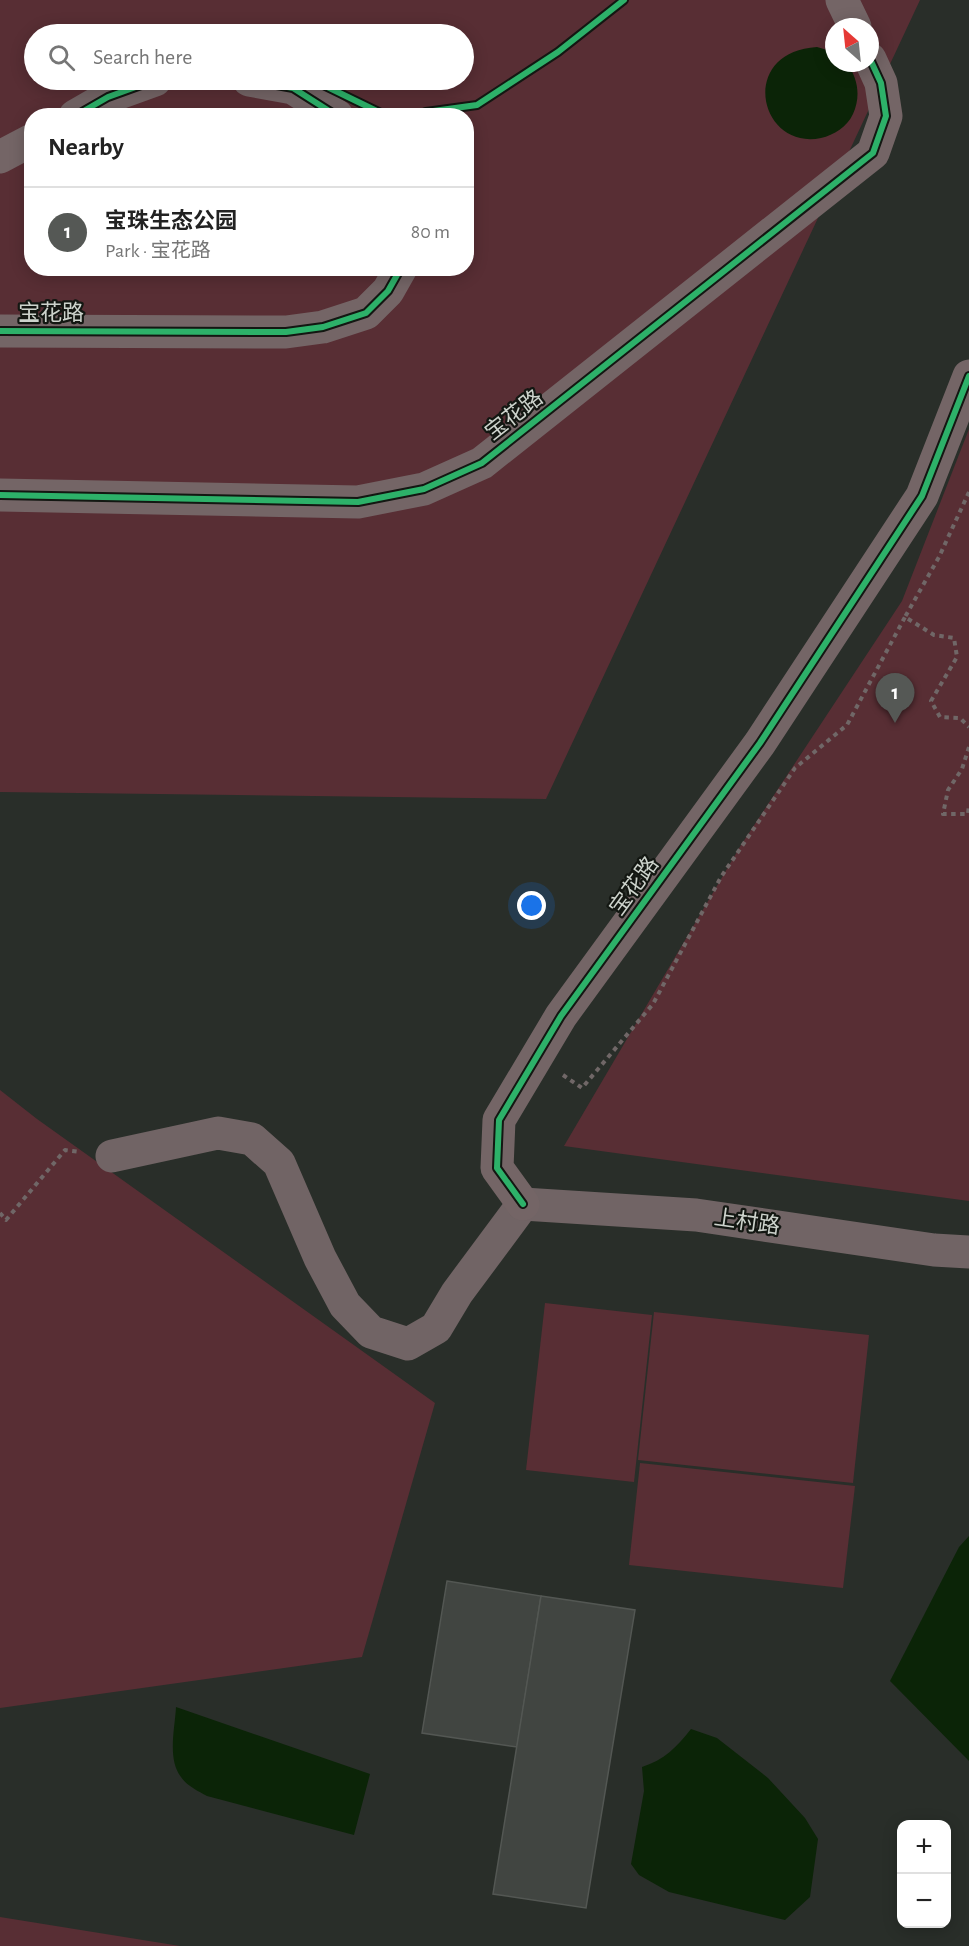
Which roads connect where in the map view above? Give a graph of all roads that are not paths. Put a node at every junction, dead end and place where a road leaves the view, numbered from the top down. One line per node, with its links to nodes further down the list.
1 (842, 0): 2 (main road)
2 (851, 18)
3 (876, 72): 13 (main road, 宝花路)
4 (127, 90): 6 (main road)
5 (296, 90): 7 (main road)
6 (89, 108)
7 (324, 108)
8 (24, 144): 9 (main road)
9 (0, 157)
10 (396, 276): 11 (main road, 宝花路)
11 (0, 331)
12 (969, 376): 15 (main road, 宝花路)
13 (0, 495)
14 (112, 1156): 15 (street)
15 (523, 1203): 16 (street, 上村路)
16 (969, 1252)

